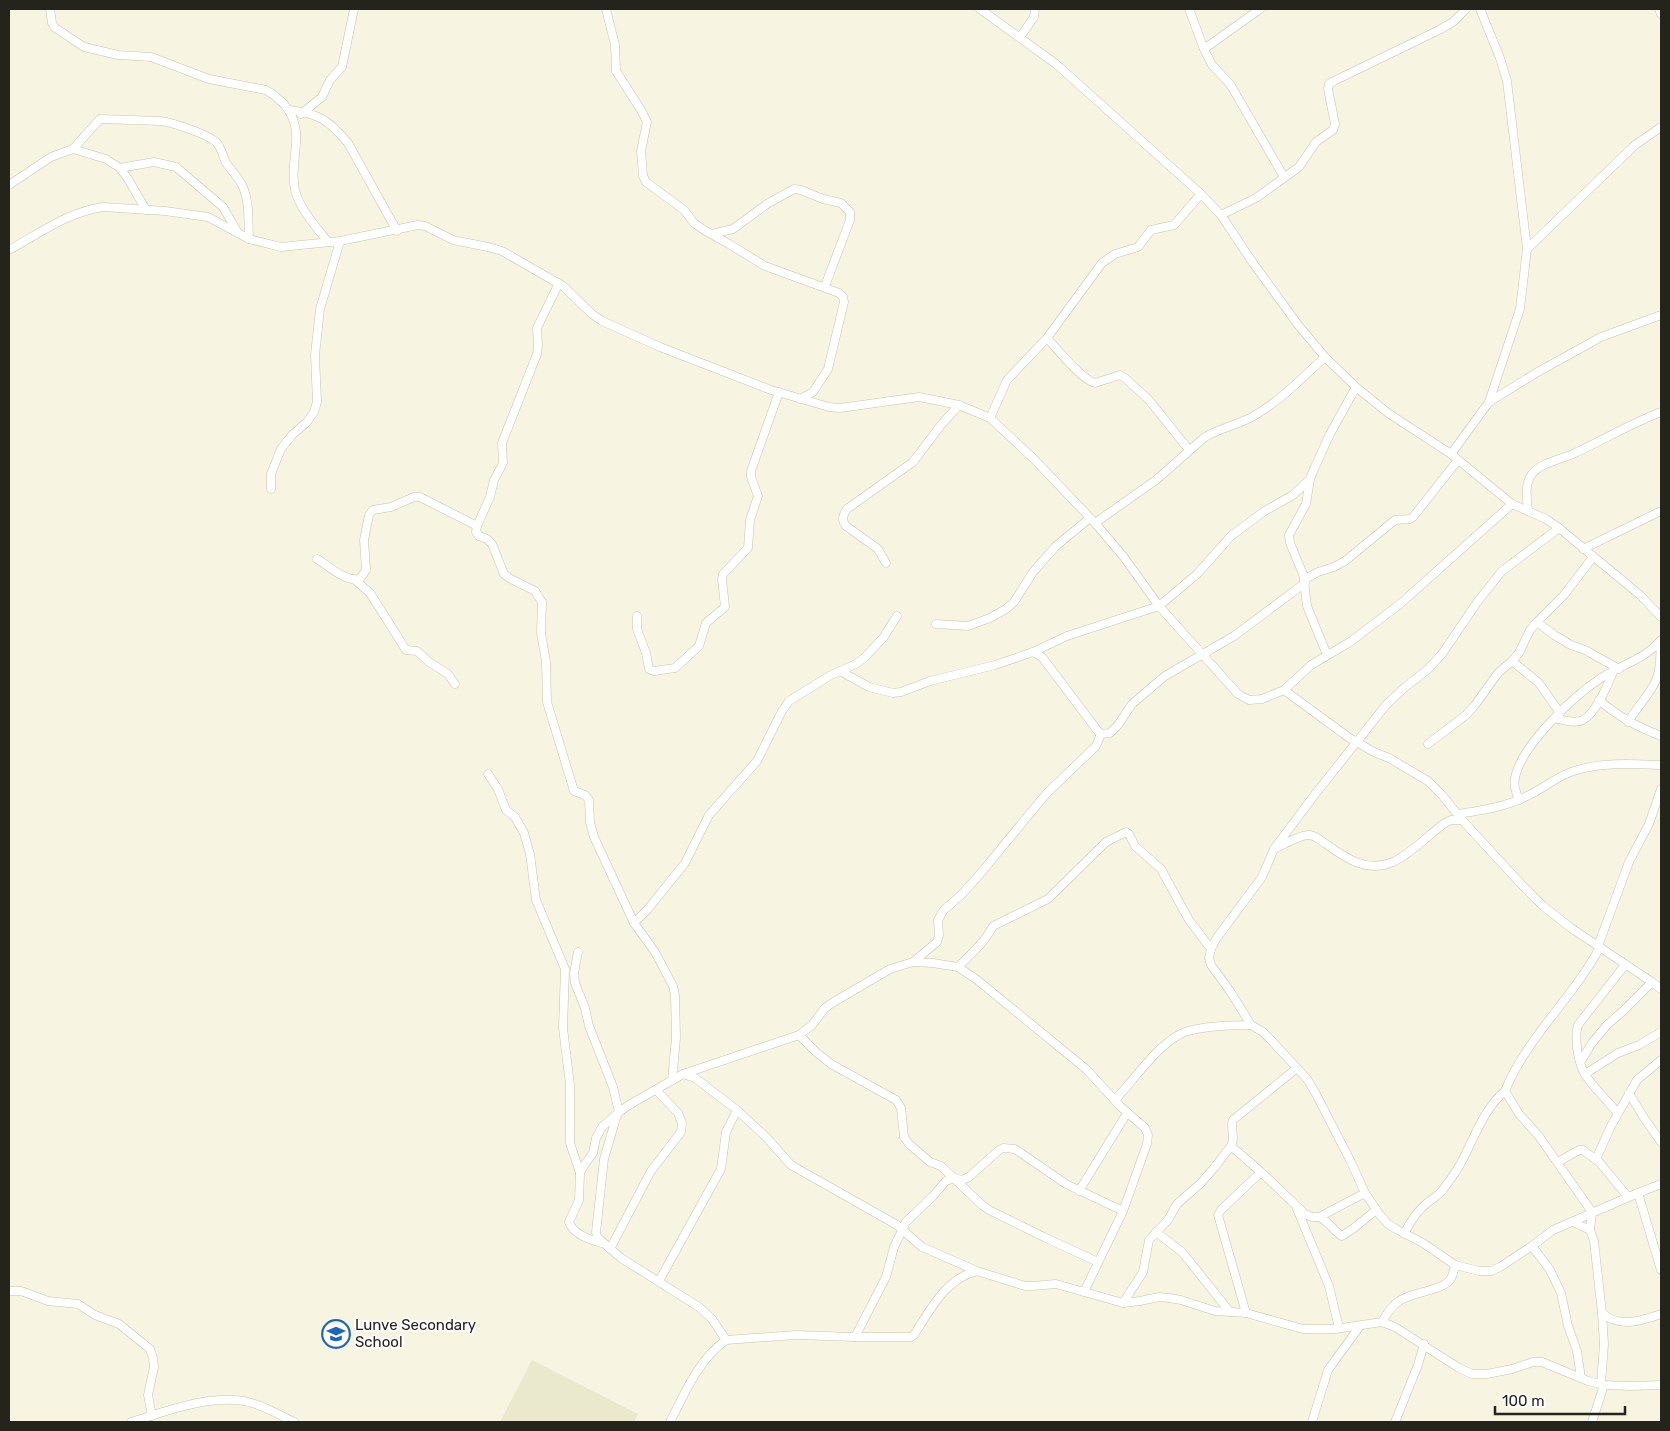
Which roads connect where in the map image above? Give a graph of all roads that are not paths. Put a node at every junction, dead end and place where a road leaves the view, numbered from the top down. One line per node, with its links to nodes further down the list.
1 (50, 9): 14 (street)
2 (354, 9): 15 (street)
3 (606, 9): 27 (street)
4 (980, 9): 12 (street)
5 (1035, 9): 12 (street)
6 (1189, 9): 13 (street)
7 (1258, 9): 13 (street)
8 (1466, 9): 20 (street)
9 (1480, 9): 31 (street)
10 (1660, 9): 11 (street)
11 (1661, 14)
12 (1020, 37): 22 (street)
13 (1204, 49): 20 (street)
14 (289, 110): 15 (street); 16 (street)
15 (302, 112): 16 (street); 25 (street)
16 (294, 121): 30 (street)
17 (1661, 127): 31 (street)
18 (73, 149): 19 (street); 21 (street); 28 (street)
19 (120, 168): 23 (street); 26 (street)
20 (1284, 177): 24 (street)
21 (9, 185)
22 (1201, 194): 24 (street); 36 (street)
23 (146, 210): 26 (street); 32 (street)
24 (1221, 215): 37 (street)
25 (397, 231): 29 (street); 33 (street)
26 (239, 234): 28 (street)
27 (712, 234): 34 (street); 34 (street)
28 (250, 239): 30 (street)
29 (340, 241): 30 (street); 49 (street)
30 (328, 242)
31 (1527, 249): 41 (street)
32 (9, 250)
33 (559, 283): 39 (street); 54 (street)
34 (825, 286): 40 (street)
35 (1661, 315): 41 (street)
36 (1047, 338): 44 (street); 45 (street)
37 (1325, 357): 38 (street); 45 (street)
38 (1356, 387): 46 (street); 48 (street)
39 (779, 392): 40 (street); 63 (street)
40 (800, 399): 42 (street)
41 (1489, 402): 46 (street)
42 (959, 405): 44 (street); 59 (street)
43 (1661, 412): 51 (street)
44 (990, 418): 53 (street)
45 (1189, 450): 53 (street)
46 (1451, 454): 47 (street)
47 (1458, 460): 50 (street); 61 (street)
48 (1310, 479): 61 (street); 62 (street)
49 (271, 490)
50 (1512, 504): 51 (street); 71 (street)
51 (1528, 511): 55 (street)
52 (1661, 511): 56 (street)
53 (1092, 520): 62 (street); 67 (street)
54 (477, 526): 60 (street); 91 (street)
55 (1558, 528): 56 (street); 82 (street)
56 (1583, 548): 57 (street)
57 (1593, 556): 65 (street); 66 (street)
58 (317, 559): 60 (street)
59 (886, 563)
60 (355, 580): 75 (street)
61 (1305, 581): 70 (street); 71 (street)
62 (1158, 606): 69 (street); 70 (street)
63 (637, 616)
64 (897, 616): 73 (street)
65 (1661, 617)
66 (1537, 622): 72 (street); 74 (street)
67 (936, 624)
68 (1660, 641): 74 (street); 79 (street)
69 (1033, 652): 73 (street); 80 (street)
70 (1202, 655): 76 (street); 80 (street)
71 (1327, 655): 76 (street)
72 (1512, 661): 78 (street); 83 (street)
73 (840, 671): 91 (street)
74 (1616, 671): 77 (street); 78 (street)
75 (455, 684)
76 (1284, 690): 82 (street)
77 (1599, 700): 78 (street); 79 (street)
78 (1558, 715): 87 (street)
79 (1628, 722): 81 (street)
80 (1101, 734): 95 (street)
81 (1661, 736)
82 (1357, 742): 89 (street); 90 (street)
83 (1428, 744)
84 (1661, 765): 87 (street)
85 (488, 774): 122 (street)
86 (1661, 789): 88 (street)
87 (1519, 800): 89 (street)
88 (1659, 803): 92 (street)
89 (1460, 817): 90 (street); 92 (street)
90 (1274, 849): 93 (street)
91 (634, 922): 108 (street)
92 (1599, 947): 96 (street); 110 (street)
93 (1210, 949): 97 (street); 100 (street)
94 (578, 952): 114 (street)
95 (913, 962): 97 (street); 102 (street)
96 (1625, 965): 98 (street); 104 (street)
97 (958, 967): 112 (street)
98 (1652, 982): 99 (street); 104 (street)
99 (1661, 989)
100 (1251, 1025): 105 (street); 112 (street)
101 (1661, 1032): 107 (street)
102 (799, 1035): 106 (street); 123 (street)
103 (1661, 1060): 111 (street)
104 (1581, 1061): 107 (street)
105 (1297, 1068): 118 (street); 126 (street)
106 (683, 1074): 108 (street); 113 (street)
107 (1585, 1074): 116 (street)
108 (672, 1080): 109 (street)
109 (656, 1090): 114 (street); 139 (street)
110 (1505, 1091): 120 (street); 138 (street)
111 (1629, 1093): 116 (street); 117 (street)
112 (1115, 1100): 115 (street)
113 (737, 1110): 135 (street); 145 (street)
114 (619, 1112): 122 (street); 139 (street)
115 (1127, 1112): 125 (street); 131 (street)
116 (1618, 1113): 119 (street)
117 (1661, 1142)
118 (1231, 1146): 121 (street); 137 (street)
119 (1596, 1159): 120 (street); 128 (street)
120 (1558, 1162): 132 (street)
121 (1261, 1172): 129 (street); 151 (street)
122 (580, 1173): 139 (street)
123 (954, 1178): 125 (street); 135 (street); 141 (street)
124 (1661, 1184): 127 (street)
125 (1079, 1191): 131 (street)
126 (1365, 1193): 130 (street); 133 (street)
127 (1638, 1193): 128 (street); 143 (street)
128 (1628, 1198): 132 (street)
129 (1297, 1207): 133 (street); 156 (street)
130 (1376, 1210): 133 (street); 138 (street)
131 (1123, 1211): 141 (street)
132 (1592, 1212): 134 (street); 136 (street)
133 (1319, 1217)
134 (1573, 1222): 136 (street); 140 (street)
135 (902, 1230): 144 (street); 157 (street)
136 (1590, 1230): 152 (street)
137 (1156, 1232): 148 (street); 150 (street)
138 (1404, 1234): 142 (street)
139 (607, 1246): 145 (street)
140 (1532, 1246): 142 (street); 160 (street)
141 (1098, 1262): 147 (street)
142 (1455, 1265): 154 (street)
143 (1661, 1270)
144 (977, 1271): 147 (street); 157 (street)
145 (659, 1281): 158 (street)
146 (9, 1291): 163 (street)
147 (1084, 1292): 148 (street)
148 (1123, 1303): 150 (street)
149 (1661, 1304): 153 (street)
150 (1230, 1312): 151 (street)
151 (1246, 1313): 156 (street)
152 (1602, 1313): 153 (street); 161 (street)
153 (1661, 1316)
154 (1382, 1322): 155 (street); 159 (street)
155 (1360, 1326): 156 (street); 167 (street)
156 (1339, 1328)
157 (856, 1337): 158 (street)
158 (726, 1340): 166 (street)
159 (1424, 1344): 160 (street); 168 (street)
160 (1581, 1378): 161 (street)
161 (1602, 1385): 162 (street); 169 (street)
162 (1661, 1385)
163 (152, 1416): 164 (street); 165 (street)
164 (130, 1422)
165 (294, 1422)
166 (670, 1422)
167 (1312, 1422)
168 (1395, 1422)
169 (1592, 1422)

